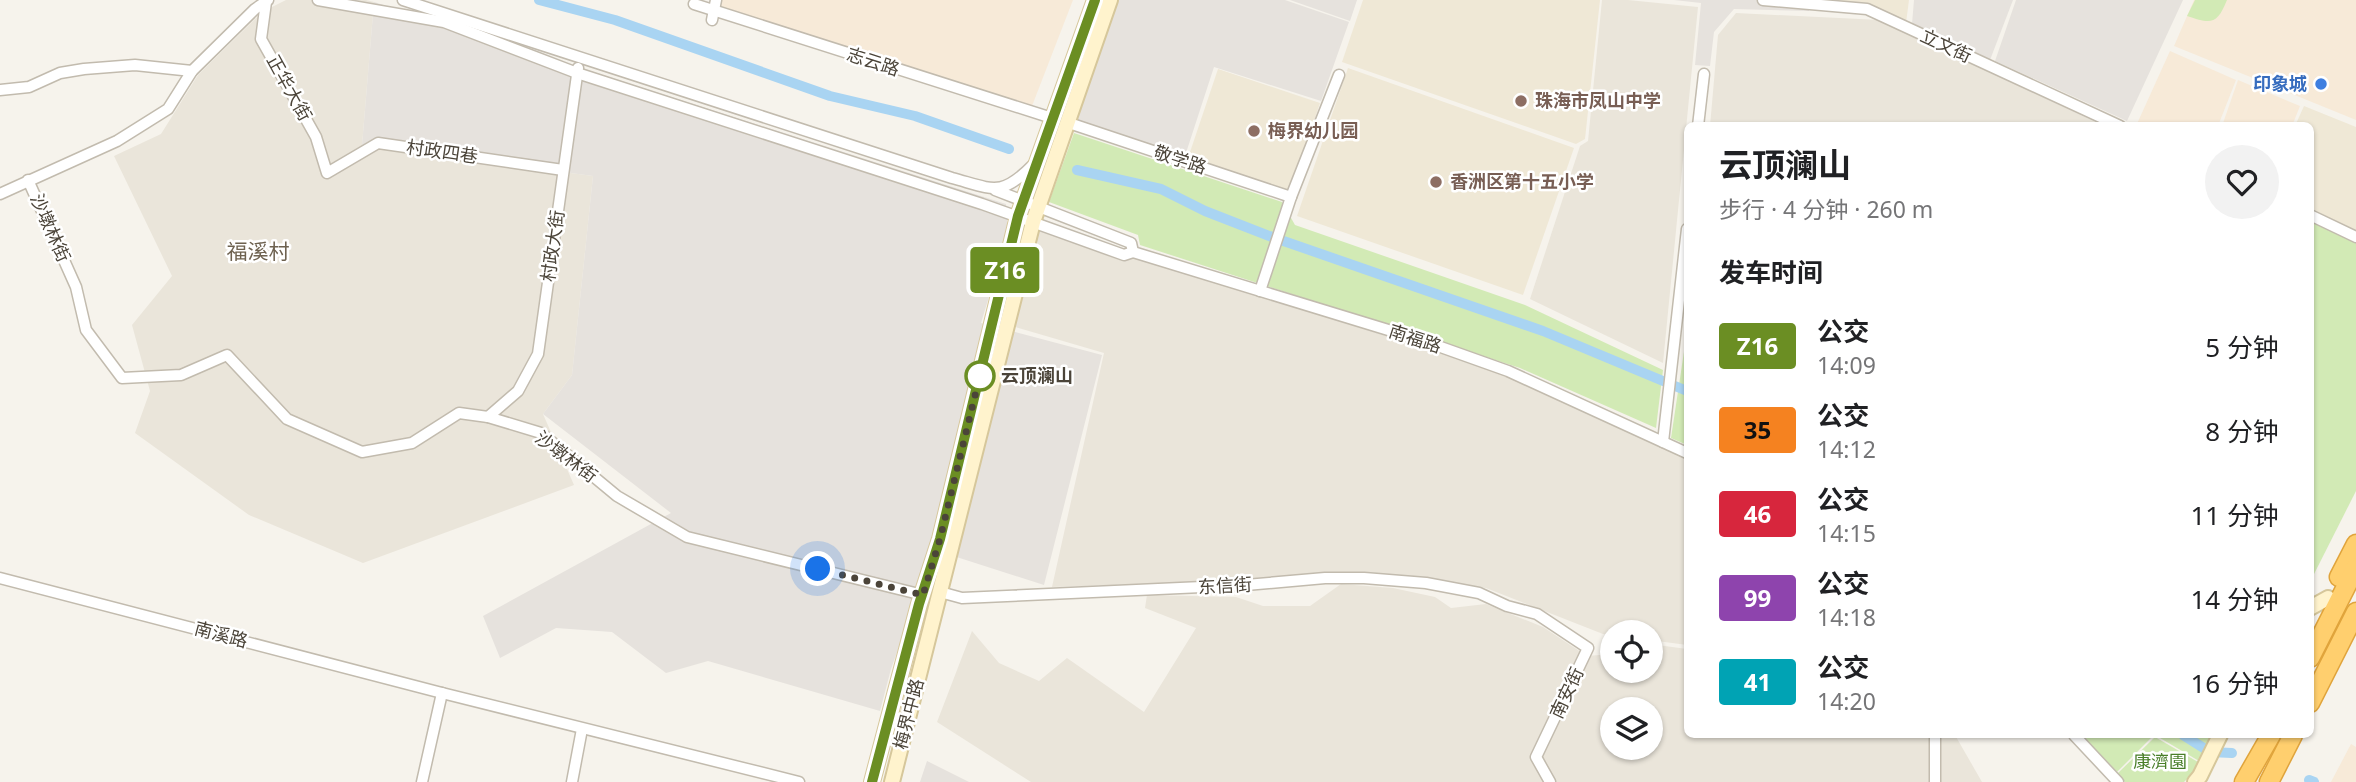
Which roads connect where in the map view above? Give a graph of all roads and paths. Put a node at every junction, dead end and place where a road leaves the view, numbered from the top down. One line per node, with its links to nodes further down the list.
1 (318, 0): 11 (street)
2 (403, 0): 9 (street)
3 (1095, 0): 15 (main road, 梅界中路)
4 (1110, 0): 16 (main road, 梅界中路)
5 (1763, 0): 19 (street, 立文街)
6 (267, 1): 10 (street); 23 (street, 正华大街)
7 (694, 4): 8 (street, 志云路)
8 (714, 10): 17 (street, 志云路)
9 (579, 58): 11 (street, 村政大街); 25 (street)
10 (192, 71): 14 (street); 24 (street)
11 (577, 72): 22 (street, 村政大街); 30 (street)
12 (1704, 74): 18 (street)
13 (1339, 75): 27 (street)
14 (0, 90)
15 (1062, 90): 16 (street); 17 (main road, 梅界中路)
16 (1079, 95): 20 (main road, 梅界中路)
17 (1052, 118): 21 (main road, 梅界中路)
18 (1699, 122)
19 (2111, 122)
20 (1069, 123): 27 (street, 敬学路); 29 (main road, 梅界中路)
21 (1037, 161): 25 (street); 28 (main road, 梅界中路)
22 (563, 170): 23 (street, 村政四巷); 37 (street, 村政大街)
23 (327, 173)
24 (28, 180): 26 (street); 37 (street, 沙墩林街)
25 (995, 190): 28 (street)
26 (0, 194)
27 (1291, 197): 36 (street)
28 (1024, 200): 29 (street); 30 (main road, 梅界中路)
29 (1039, 206): 32 (main road, 梅界中路); 34 (street)
30 (1018, 216): 32 (street); 44 (main road, 梅界中路)
31 (2314, 217): 33 (street)
32 (1033, 222): 34 (street); 43 (main road, 梅界中路)
33 (2356, 237)
34 (1133, 252): 36 (street, 南福路)
35 (1684, 256): 38 (street)
36 (1260, 291): 38 (street, 南福路)
37 (488, 417): 44 (street, 沙墩林街)
38 (1663, 442): 39 (street, 南福路)
39 (1684, 452)
40 (2356, 544): 45 (highway)
41 (2356, 568): 51 (highway)
42 (0, 578): 52 (street, 南溪路)
43 (940, 592): 46 (street, 东信街); 67 (main road, 梅界中路)
44 (923, 595): 66 (main road, 梅界中路)
45 (2328, 598): 47 (main road); 50 (highway)
46 (1507, 606): 68 (street, 南安街)
47 (2314, 606)
48 (2356, 612): 53 (highway)
49 (2356, 624): 54 (highway)
50 (2314, 625)
51 (2314, 650)
52 (442, 692): 55 (street, 南溪路); 63 (street)
53 (2314, 695)
54 (2314, 705)
55 (582, 729): 64 (street); 65 (street, 南溪路)
56 (1935, 738): 69 (street)
57 (2077, 738): 70 (street)
58 (2219, 738): 71 (main road)
59 (2255, 738): 72 (highway)
60 (2269, 738): 73 (highway)
61 (2294, 738): 74 (highway)
62 (2295, 738): 75 (highway)
63 (422, 782)
64 (572, 782)
65 (799, 782)
66 (872, 782)
67 (892, 782)
68 (1550, 782)
69 (1935, 782)
70 (2118, 782)
71 (2195, 782)
72 (2233, 782)
73 (2244, 782)
74 (2269, 782)
75 (2274, 782)

